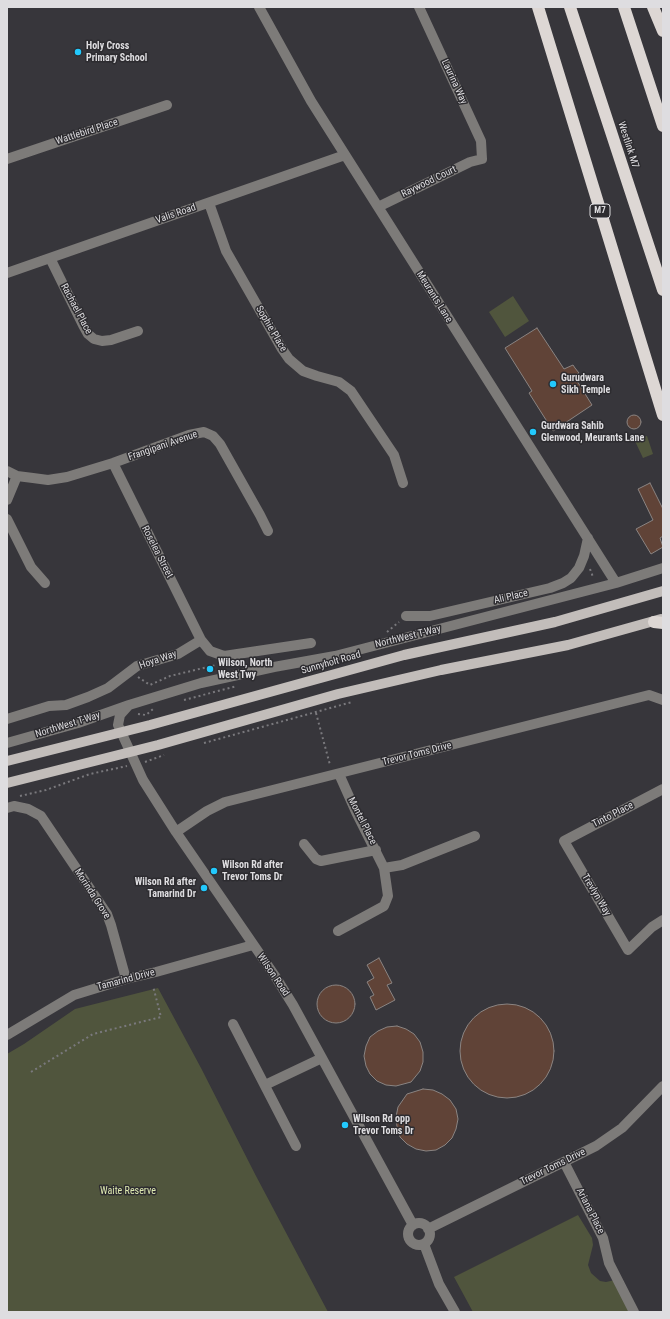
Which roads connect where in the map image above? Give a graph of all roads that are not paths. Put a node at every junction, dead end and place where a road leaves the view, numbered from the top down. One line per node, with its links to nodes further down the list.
1 (259, 7): 10 (street, Meurants Lane)
2 (419, 7): 12 (street, Laurina Way)
3 (538, 7): 19 (highway, M7)
4 (570, 7): 17 (highway, Westlink M7)
5 (624, 7): 9 (highway)
6 (653, 7): 7 (highway)
7 (663, 31)
8 (167, 105): 11 (street, Wattlebird Place)
9 (663, 126)
10 (345, 155): 13 (street, Valis Road); 14 (street, Meurants Lane)
11 (7, 158)
12 (482, 159): 14 (street, Raywood Court)
13 (209, 203): 15 (street, Valis Road); 23 (street, Sophie Place)
14 (378, 207): 27 (street, Meurants Lane)
15 (50, 258): 16 (street, Valis Road); 18 (street, Rachael Place)
16 (7, 273)
17 (663, 290)
18 (138, 331)
19 (663, 415)
20 (113, 464): 22 (street, Frangipani Avenue); 26 (street, Frangipani Avenue); 34 (street, Roselea Street)
21 (7, 471): 22 (street, Frangipani Avenue)
22 (18, 476): 24 (street)
23 (403, 483)
24 (7, 500)
25 (7, 519): 29 (street)
26 (268, 531)
27 (588, 538): 30 (street, Meurants Lane); 32 (street, Ali Place)
28 (663, 568): 30 (street, NorthWest T-Way)
29 (45, 582)
30 (616, 583): 37 (street, NorthWest T-Way)
31 (663, 591): 39 (main road, Sunnyholt Road)
32 (406, 616)
33 (660, 621): 41 (main road)
34 (201, 640): 35 (street); 38 (street, Hoya Way)
35 (311, 643)
36 (663, 700): 43 (street, Trevor Toms Drive)
37 (129, 705): 39 (street); 40 (street, NorthWest T-Way)
38 (7, 719)
39 (120, 732): 41 (street, Wilson Road); 42 (main road, Sunnyholt Road)
40 (7, 743)
41 (130, 752): 44 (main road); 47 (street, Wilson Road)
42 (7, 761)
43 (336, 775): 47 (street, Trevor Toms Drive); 51 (street, Montel Place)
44 (7, 783)
45 (663, 789): 49 (street, Tinto Place)
46 (7, 808): 56 (street, Morinda Grove)
47 (176, 832): 55 (street, Wilson Road)
48 (475, 836): 52 (street)
49 (564, 841): 53 (street, Trevlyn Way)
50 (304, 844): 51 (street)
51 (376, 850): 52 (street, Montel Place)
52 (384, 868): 54 (street, Montel Place)
53 (663, 920)
54 (338, 931)
55 (253, 945): 56 (street, Tamarind Drive); 59 (street, Wilson Road)
56 (126, 979): 58 (street, Tamarind Drive)
57 (233, 1024): 60 (street)
58 (7, 1035)
59 (322, 1058): 60 (street); 64 (street, Wilson Road)
60 (264, 1085): 62 (street)
61 (663, 1086): 63 (street, Trevor Toms Drive)
62 (296, 1146)
63 (564, 1162): 65 (street, Trevor Toms Drive); 68 (street, Ariana Place)
64 (413, 1225): 65 (street); 66 (street)
65 (428, 1229): 66 (street)
66 (424, 1244): 67 (street)
67 (455, 1312)
68 (634, 1312)

